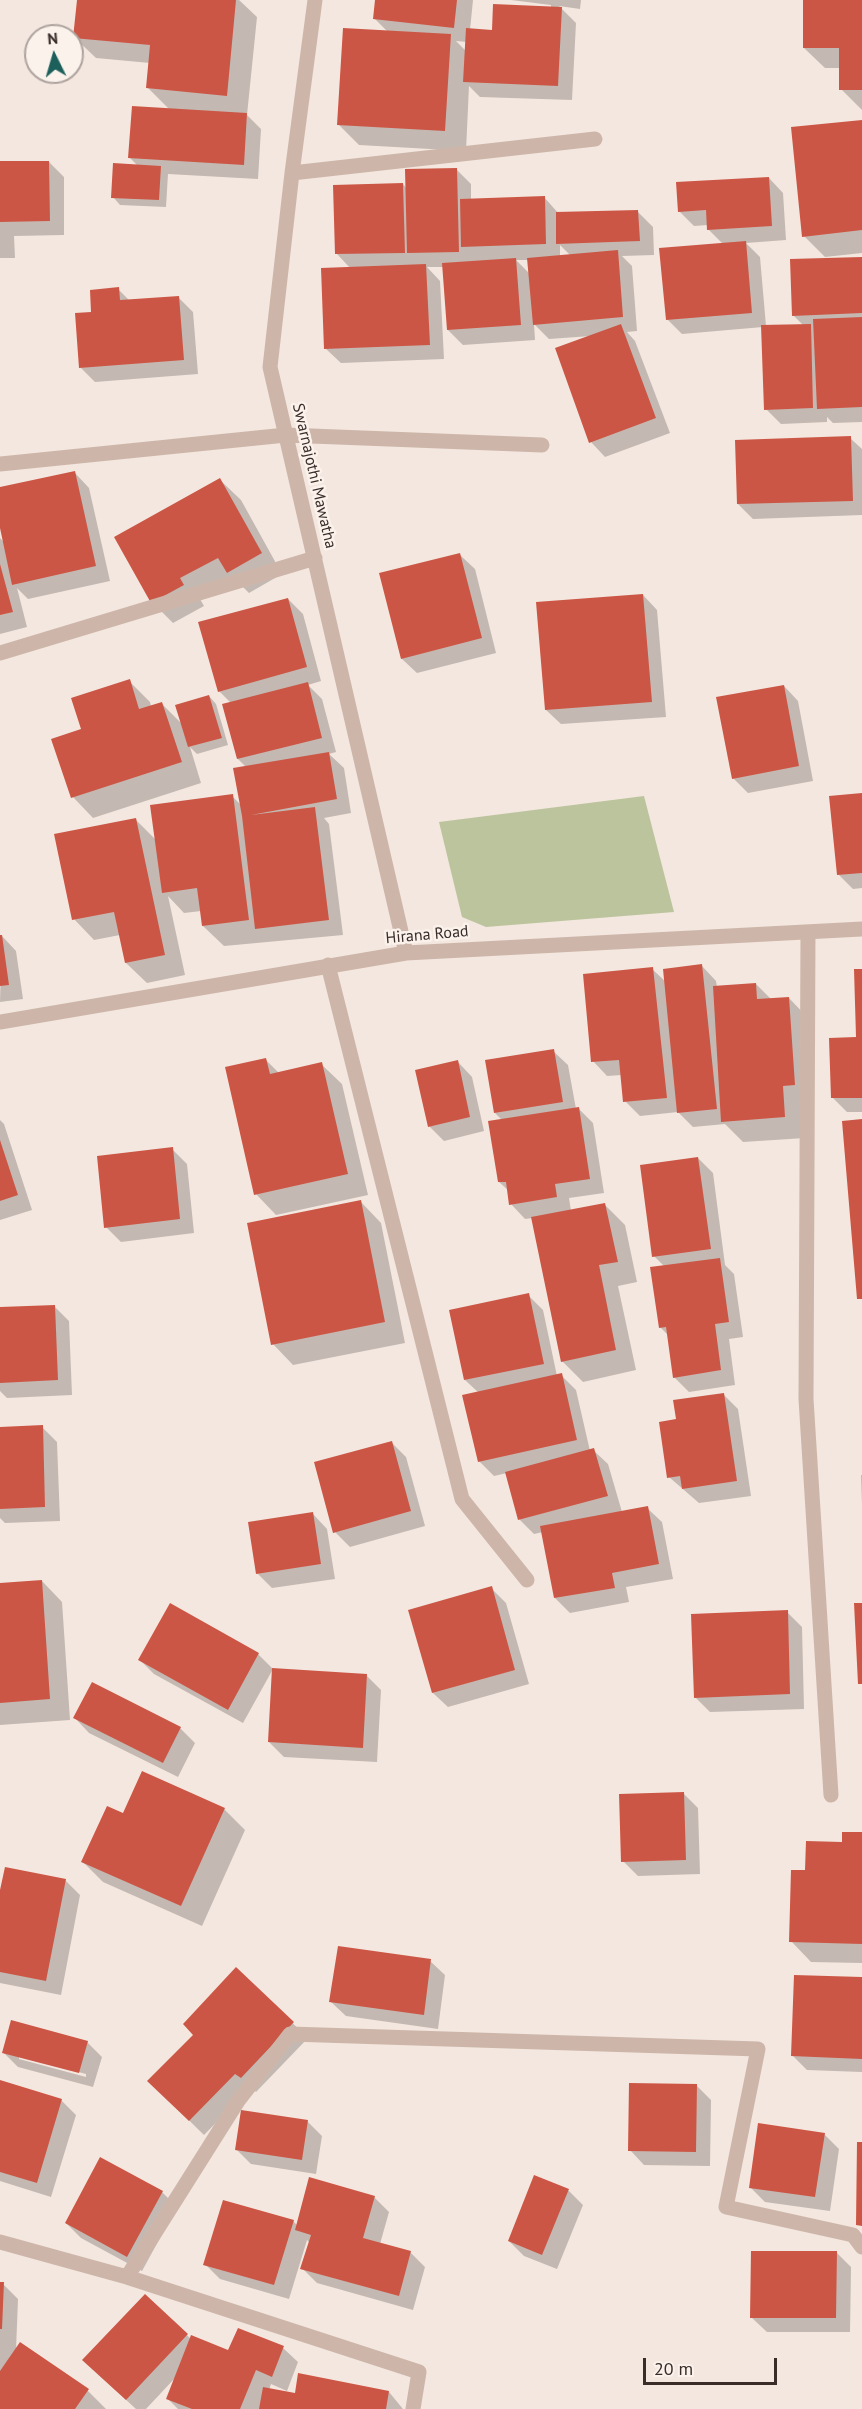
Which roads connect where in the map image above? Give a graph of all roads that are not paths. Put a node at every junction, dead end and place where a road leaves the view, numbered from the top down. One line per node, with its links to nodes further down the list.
1 (315, 0): 3 (street, Swarnajothi Mawatha)
2 (595, 140): 3 (street)
3 (292, 173): 4 (street, Swarnajothi Mawatha)
4 (286, 435): 5 (street); 6 (street); 7 (street, Swarnajothi Mawatha)
5 (542, 445)
6 (0, 464)
7 (315, 558): 8 (street); 11 (street, Swarnajothi Mawatha)
8 (0, 653)
9 (862, 929): 10 (street, Hirana Road)
10 (808, 932): 11 (street, Hirana Road); 15 (street)
11 (406, 953): 12 (street, Hirana Road)
12 (328, 965): 13 (street, Hirana Road); 14 (street)
13 (0, 1022)
14 (527, 1580)
15 (831, 1795)
16 (0, 2242): 18 (street)
17 (862, 2247): 18 (street)
18 (127, 2277): 19 (street)
19 (413, 2409)

